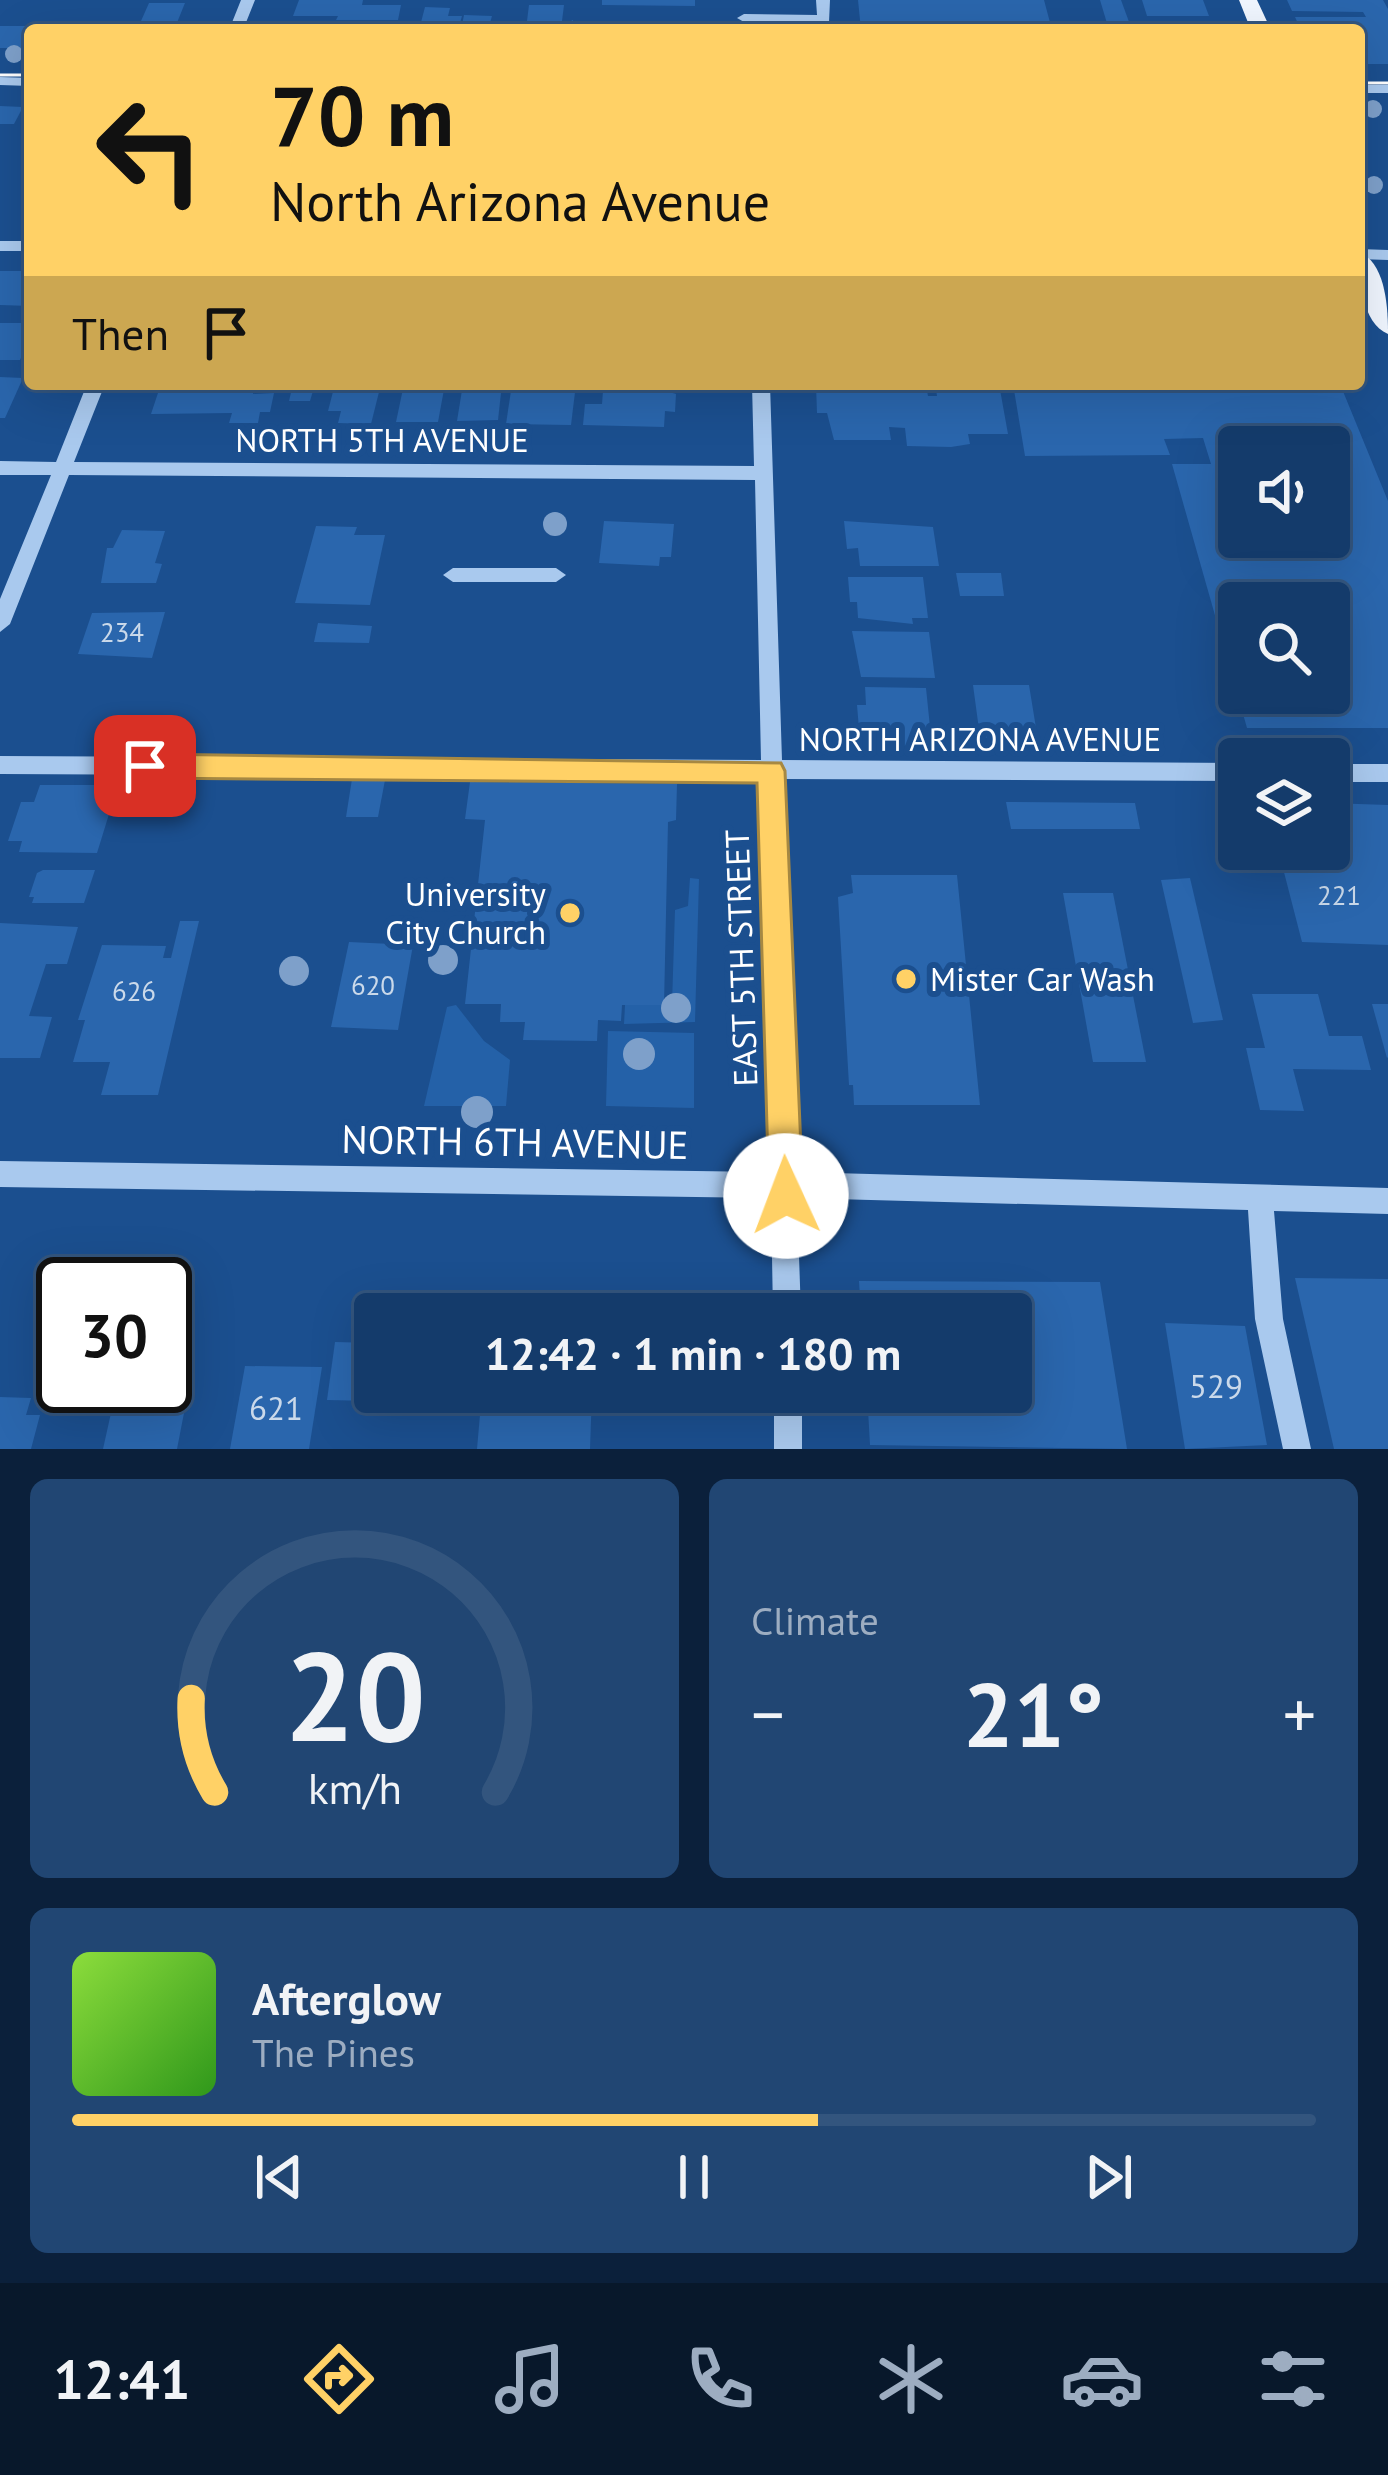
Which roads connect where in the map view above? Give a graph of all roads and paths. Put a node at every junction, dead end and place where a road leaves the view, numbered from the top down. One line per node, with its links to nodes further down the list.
1 (743, 0): 3 (street)
2 (823, 0): 4 (street)
3 (744, 24): 4 (street)
4 (825, 24)
5 (1365, 271): 6 (main road)
6 (1388, 326)
7 (94, 390): 10 (street)
8 (761, 390): 11 (street, EAST 5TH STREET)
9 (0, 468): 10 (street, NORTH 5TH AVENUE)
10 (61, 469): 11 (street, NORTH 5TH AVENUE); 14 (street)
11 (764, 473): 16 (street, EAST 5TH STREET)
12 (453, 574): 13 (street)
13 (556, 575)
14 (0, 624)
15 (0, 765): 16 (street, NORTH ARIZONA AVENUE)
16 (771, 771): 17 (street, NORTH ARIZONA AVENUE); 21 (street, EAST 5TH STREET)
17 (1218, 772)
18 (1350, 772): 19 (street)
19 (1388, 773)
20 (0, 1174): 21 (street, NORTH 6TH AVENUE)
21 (786, 1185): 22 (street, NORTH 6TH AVENUE); 24 (street, EAST 5TH STREET)
22 (1259, 1200): 23 (street, NORTH 6TH AVENUE); 27 (street)
23 (1388, 1201)
24 (787, 1293)
25 (788, 1413): 26 (street)
26 (788, 1449)
27 (1298, 1449)

